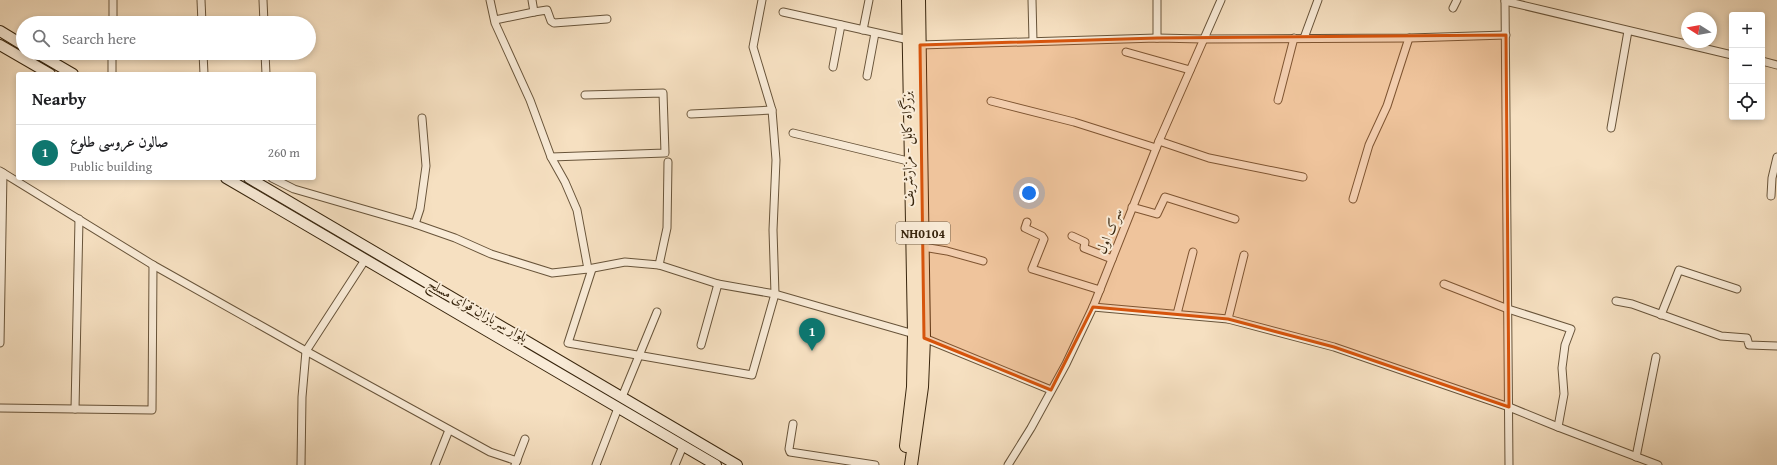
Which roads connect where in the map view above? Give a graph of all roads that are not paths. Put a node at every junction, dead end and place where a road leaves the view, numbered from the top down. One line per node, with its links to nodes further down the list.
1 (113, 0): 19 (street)
2 (201, 0): 20 (street)
3 (263, 0): 21 (street)
4 (490, 0): 23 (street)
5 (532, 0): 17 (street)
6 (762, 0): 60 (street)
7 (869, 0): 25 (street)
8 (908, 0): 37 (highway, بزرگراه کابل - مزارشریف / NH0104)
9 (919, 0): 37 (highway, بزرگراه کابل - مزارشریف / NH0104)
10 (1032, 0): 36 (street)
11 (1157, 0): 30 (street)
12 (1221, 0): 34 (street, سرک اول)
13 (1318, 0): 32 (street)
14 (1457, 0): 16 (street)
15 (1505, 1): 27 (street); 29 (street)
16 (1454, 8)
17 (534, 12): 22 (street); 23 (street)
18 (783, 12): 24 (street)
19 (113, 16)
20 (202, 16)
21 (264, 16)
22 (607, 19)
23 (495, 20): 66 (street)
24 (841, 25): 25 (street); 49 (street)
25 (863, 30): 28 (street)
26 (0, 31): 35 (main road)
27 (1628, 31): 40 (street); 63 (street)
28 (875, 33): 37 (street); 56 (street)
29 (1506, 35): 33 (street); 99 (street)
30 (1157, 38): 34 (street); 36 (street)
31 (1294, 38): 32 (street); 34 (street); 58 (street)
32 (1304, 38): 33 (street)
33 (1409, 38): 76 (street)
34 (1203, 39): 50 (street, سرک اول)
35 (16, 41)
36 (1033, 41): 37 (street)
37 (915, 43): 69 (highway, بزرگراه کابل - مزارشریف / NH0104); 83 (highway, بزرگراه کابل - مزارشریف / NH0104)
38 (0, 45): 41 (main road)
39 (1126, 52): 50 (street)
40 (1729, 53)
41 (16, 54)
42 (26, 60): 51 (main road)
43 (49, 60): 52 (main road)
44 (112, 60): 53 (street)
45 (205, 60): 54 (street)
46 (265, 60): 55 (street)
47 (1765, 62): 48 (street)
48 (1777, 65)
49 (833, 67)
50 (1190, 70): 65 (street, سرک اول)
51 (47, 72)
52 (69, 72)
53 (112, 72)
54 (206, 72)
55 (266, 72)
56 (867, 76)
57 (585, 95): 66 (street)
58 (1278, 100)
59 (991, 101): 65 (street)
60 (772, 110): 61 (street); 96 (street)
61 (692, 114)
62 (422, 118): 81 (street)
63 (1611, 128)
64 (793, 133): 69 (street)
65 (1157, 144): 71 (street); 77 (street, سرک اول)
66 (551, 157): 91 (street)
67 (1777, 157): 75 (street)
68 (668, 162): 90 (street)
69 (912, 162): 104 (highway, بزرگراه کابل - مزارشریف / NH0104)
70 (1, 172): 78 (street); 105 (street)
71 (1303, 177)
72 (229, 180): 87 (main road, بلوار سربازان قوای مسلح)
73 (252, 180): 112 (main road, بلوار سربازان قوای مسلح)
74 (276, 180): 81 (street)
75 (1772, 196)
76 (1353, 199)
77 (1132, 207): 79 (street); 86 (street, سرک اول)
78 (78, 219): 89 (street); 116 (street)
79 (1235, 219)
80 (1027, 222): 95 (street)
81 (415, 224): 91 (street)
82 (1072, 236): 86 (street)
83 (923, 247): 88 (street); 104 (highway, بزرگراه کابل - مزارشریف / NH0104)
84 (1193, 252): 101 (street)
85 (1244, 255): 103 (street)
86 (1112, 258): 95 (street, سرک اول)
87 (365, 260): 108 (street); 115 (main road, بلوار سربازان قوای مسلح)
88 (983, 261)
89 (153, 265): 108 (street); 116 (street)
90 (660, 265): 91 (street); 92 (street)
91 (590, 269): 109 (street)
92 (718, 284): 96 (street); 106 (street)
93 (1444, 284): 99 (street)
94 (1737, 289): 102 (street)
95 (1100, 290): 98 (street, سرک اول)
96 (775, 294): 104 (street); 109 (street)
97 (1616, 301): 102 (street)
98 (1093, 307): 101 (street); 111 (street, سرک اول)
99 (1508, 309): 113 (street); 118 (street)
100 (657, 312): 109 (street)
101 (1177, 314): 103 (street)
102 (1661, 315): 107 (street)
103 (1228, 319): 113 (street)
104 (919, 336): 111 (street); 131 (highway, بزرگراه کابل - مزارشریف / NH0104); 132 (highway, بزرگراه کابل - مزارشریف / NH0104)
105 (0, 343)
106 (701, 345)
107 (1777, 346)
108 (306, 351): 119 (street); 124 (street)
109 (638, 355): 112 (street)
110 (1656, 357): 122 (street)
111 (1051, 390): 133 (street, سرک اول)
112 (622, 397): 129 (main road, بلوار سربازان قوای مسلح)
113 (1509, 407): 118 (street); 134 (street)
114 (0, 408): 116 (street)
115 (618, 408): 121 (main road, بلوار سربازان قوای مسلح); 126 (street)
116 (75, 409)
117 (793, 424): 130 (street)
118 (1558, 427): 122 (street)
119 (449, 430): 123 (street); 125 (street)
120 (525, 440): 123 (street)
121 (683, 446): 127 (street); 128 (main road, بلوار سربازان قوای مسلح)
122 (1636, 457): 135 (street)
123 (516, 463)
124 (301, 465)
125 (435, 465)
126 (596, 465)
127 (676, 465)
128 (716, 465)
129 (737, 465)
130 (875, 465)
131 (904, 465)
132 (912, 465)
133 (1008, 465)
134 (1509, 465)
135 (1658, 465)

